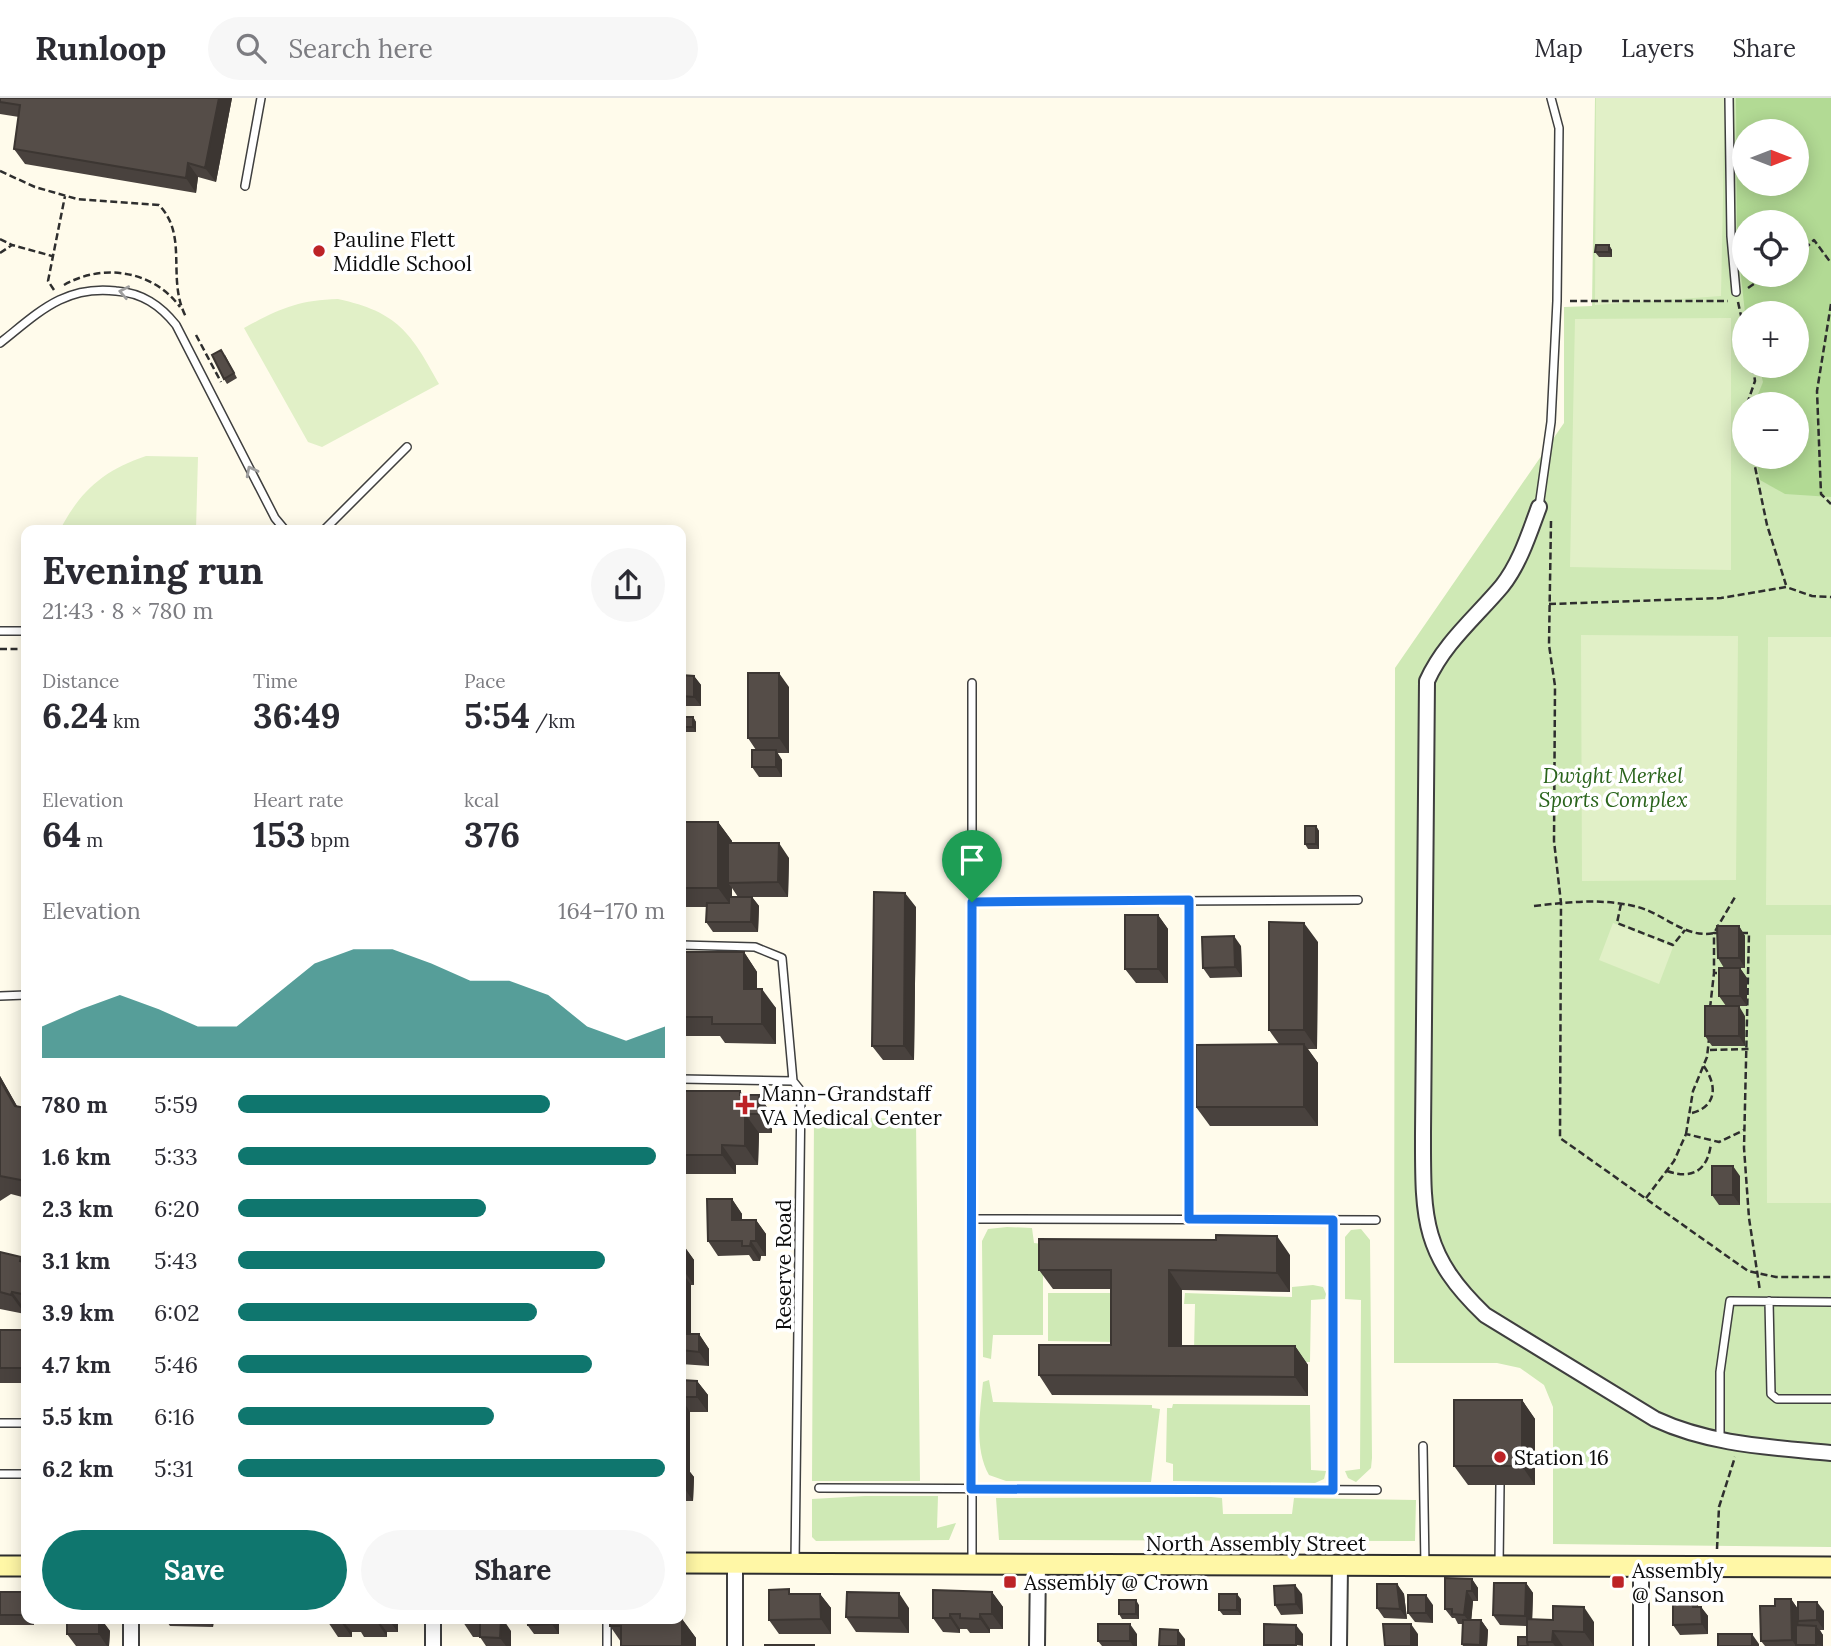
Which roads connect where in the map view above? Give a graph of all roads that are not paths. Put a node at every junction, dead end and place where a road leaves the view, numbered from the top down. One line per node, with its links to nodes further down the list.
1 (261, 98): 4 (lane)
2 (1551, 98): 8 (lane)
3 (1729, 98): 5 (lane)
4 (245, 186)
5 (1737, 297)
6 (0, 343): 9 (lane, one-way to 6)
7 (407, 447): 10 (lane)
8 (1539, 507): 31 (street)
9 (281, 525)
10 (329, 525)
11 (0, 631): 12 (lane)
12 (21, 631)
13 (972, 683): 16 (lane)
14 (1189, 900): 15 (lane); 16 (lane); 23 (lane)
15 (1357, 900)
16 (972, 902): 22 (lane)
17 (686, 945): 21 (lane, Reserve Road)
18 (21, 995): 19 (lane)
19 (0, 996)
20 (686, 1079): 21 (lane)
21 (793, 1081): 43 (lane, Reserve Road)
22 (971, 1219): 23 (lane); 38 (lane)
23 (1189, 1219): 24 (lane)
24 (1333, 1220): 25 (lane); 39 (lane)
25 (1376, 1220)
26 (1765, 1301): 27 (lane); 28 (lane); 31 (lane)
27 (1831, 1302)
28 (1831, 1399)
29 (0, 1423): 30 (lane)
30 (21, 1423)
31 (1720, 1441): 33 (street)
32 (1423, 1446): 49 (lane)
33 (1831, 1453)
34 (0, 1474): 35 (lane)
35 (21, 1474)
36 (1500, 1485): 50 (lane)
37 (819, 1488): 38 (lane)
38 (971, 1489): 39 (lane); 45 (lane)
39 (1333, 1490): 40 (lane)
40 (1377, 1490)
41 (686, 1563): 42 (main road, North Assembly Street)
42 (735, 1563): 43 (main road, North Assembly Street); 59 (street)
43 (795, 1563): 45 (main road, North Assembly Street)
44 (1038, 1563): 45 (main road, North Assembly Street); 48 (main road, North Assembly Street); 60 (street)
45 (972, 1564)
46 (0, 1566): 47 (main road)
47 (21, 1566)
48 (1340, 1566): 49 (main road, North Assembly Street); 61 (street)
49 (1425, 1566): 50 (main road, North Assembly Street)
50 (1499, 1566): 51 (main road, North Assembly Street)
51 (1641, 1567): 52 (main road, North Assembly Street); 62 (street)
52 (1831, 1567)
53 (131, 1624): 56 (street)
54 (433, 1624): 57 (street)
55 (607, 1624): 58 (lane)
56 (131, 1646)
57 (433, 1646)
58 (607, 1646)
59 (735, 1646)
60 (1037, 1646)
61 (1339, 1646)
62 (1641, 1646)

